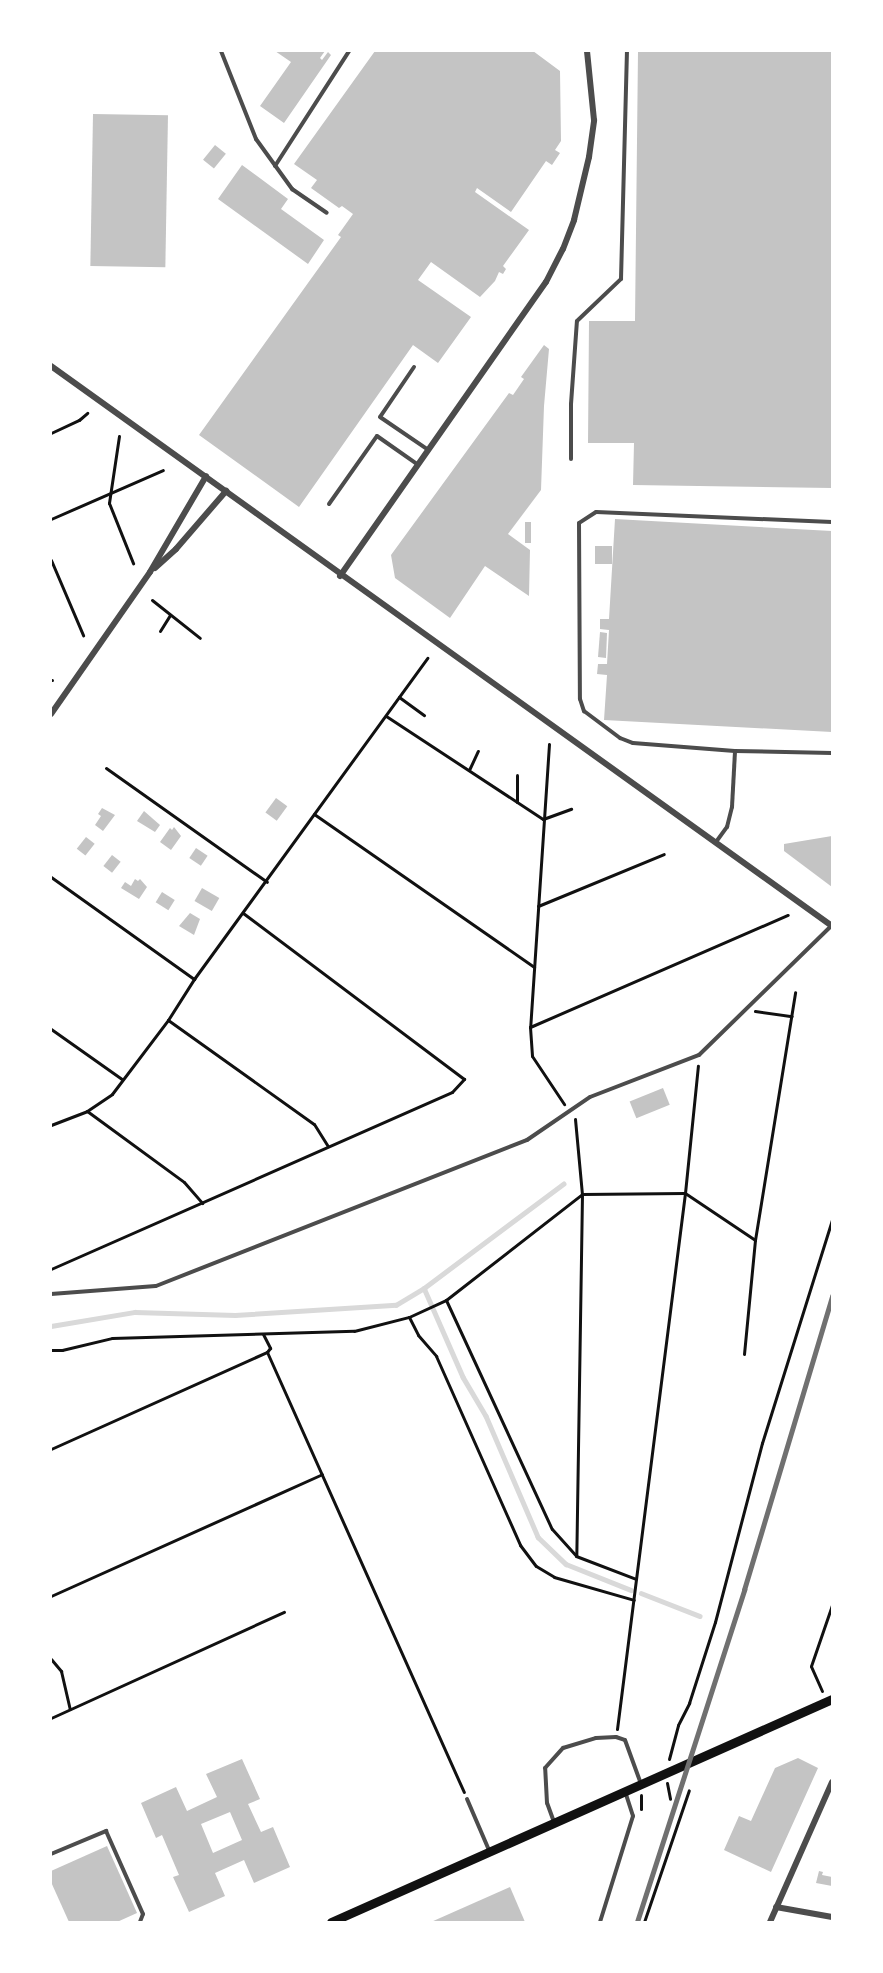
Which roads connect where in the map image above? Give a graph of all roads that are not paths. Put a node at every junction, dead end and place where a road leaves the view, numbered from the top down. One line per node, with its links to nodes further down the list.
1 (221, 51): 5 (lane)
2 (349, 51): 5 (lane)
3 (587, 51): 9 (street)
4 (627, 51): 10 (lane)
5 (275, 166): 6 (lane)
6 (327, 213)
7 (51, 366): 12 (street)
8 (414, 367): 9 (lane)
9 (427, 449): 11 (street)
10 (571, 459)
11 (417, 464): 14 (lane); 17 (street)
12 (206, 476): 13 (street); 16 (street)
13 (226, 491): 16 (street); 17 (street)
14 (329, 504)
15 (832, 522): 19 (lane)
16 (150, 573): 18 (street)
17 (340, 576): 21 (street)
18 (51, 714)
19 (735, 752): 20 (lane); 21 (lane)
20 (832, 753)
21 (716, 842): 22 (street)
22 (831, 926): 23 (lane)
23 (51, 1294)
24 (832, 1699): 26 (main road)
25 (832, 1782): 32 (street)
26 (641, 1784): 27 (main road); 29 (lane)
27 (625, 1791): 29 (main road); 36 (lane)
28 (467, 1799): 30 (lane)
29 (554, 1822): 30 (main road)
30 (489, 1851): 35 (main road)
31 (51, 1854): 34 (lane)
32 (776, 1907): 33 (street); 37 (street)
33 (832, 1917)
34 (140, 1922)
35 (331, 1922)
36 (600, 1922)
37 (770, 1922)

